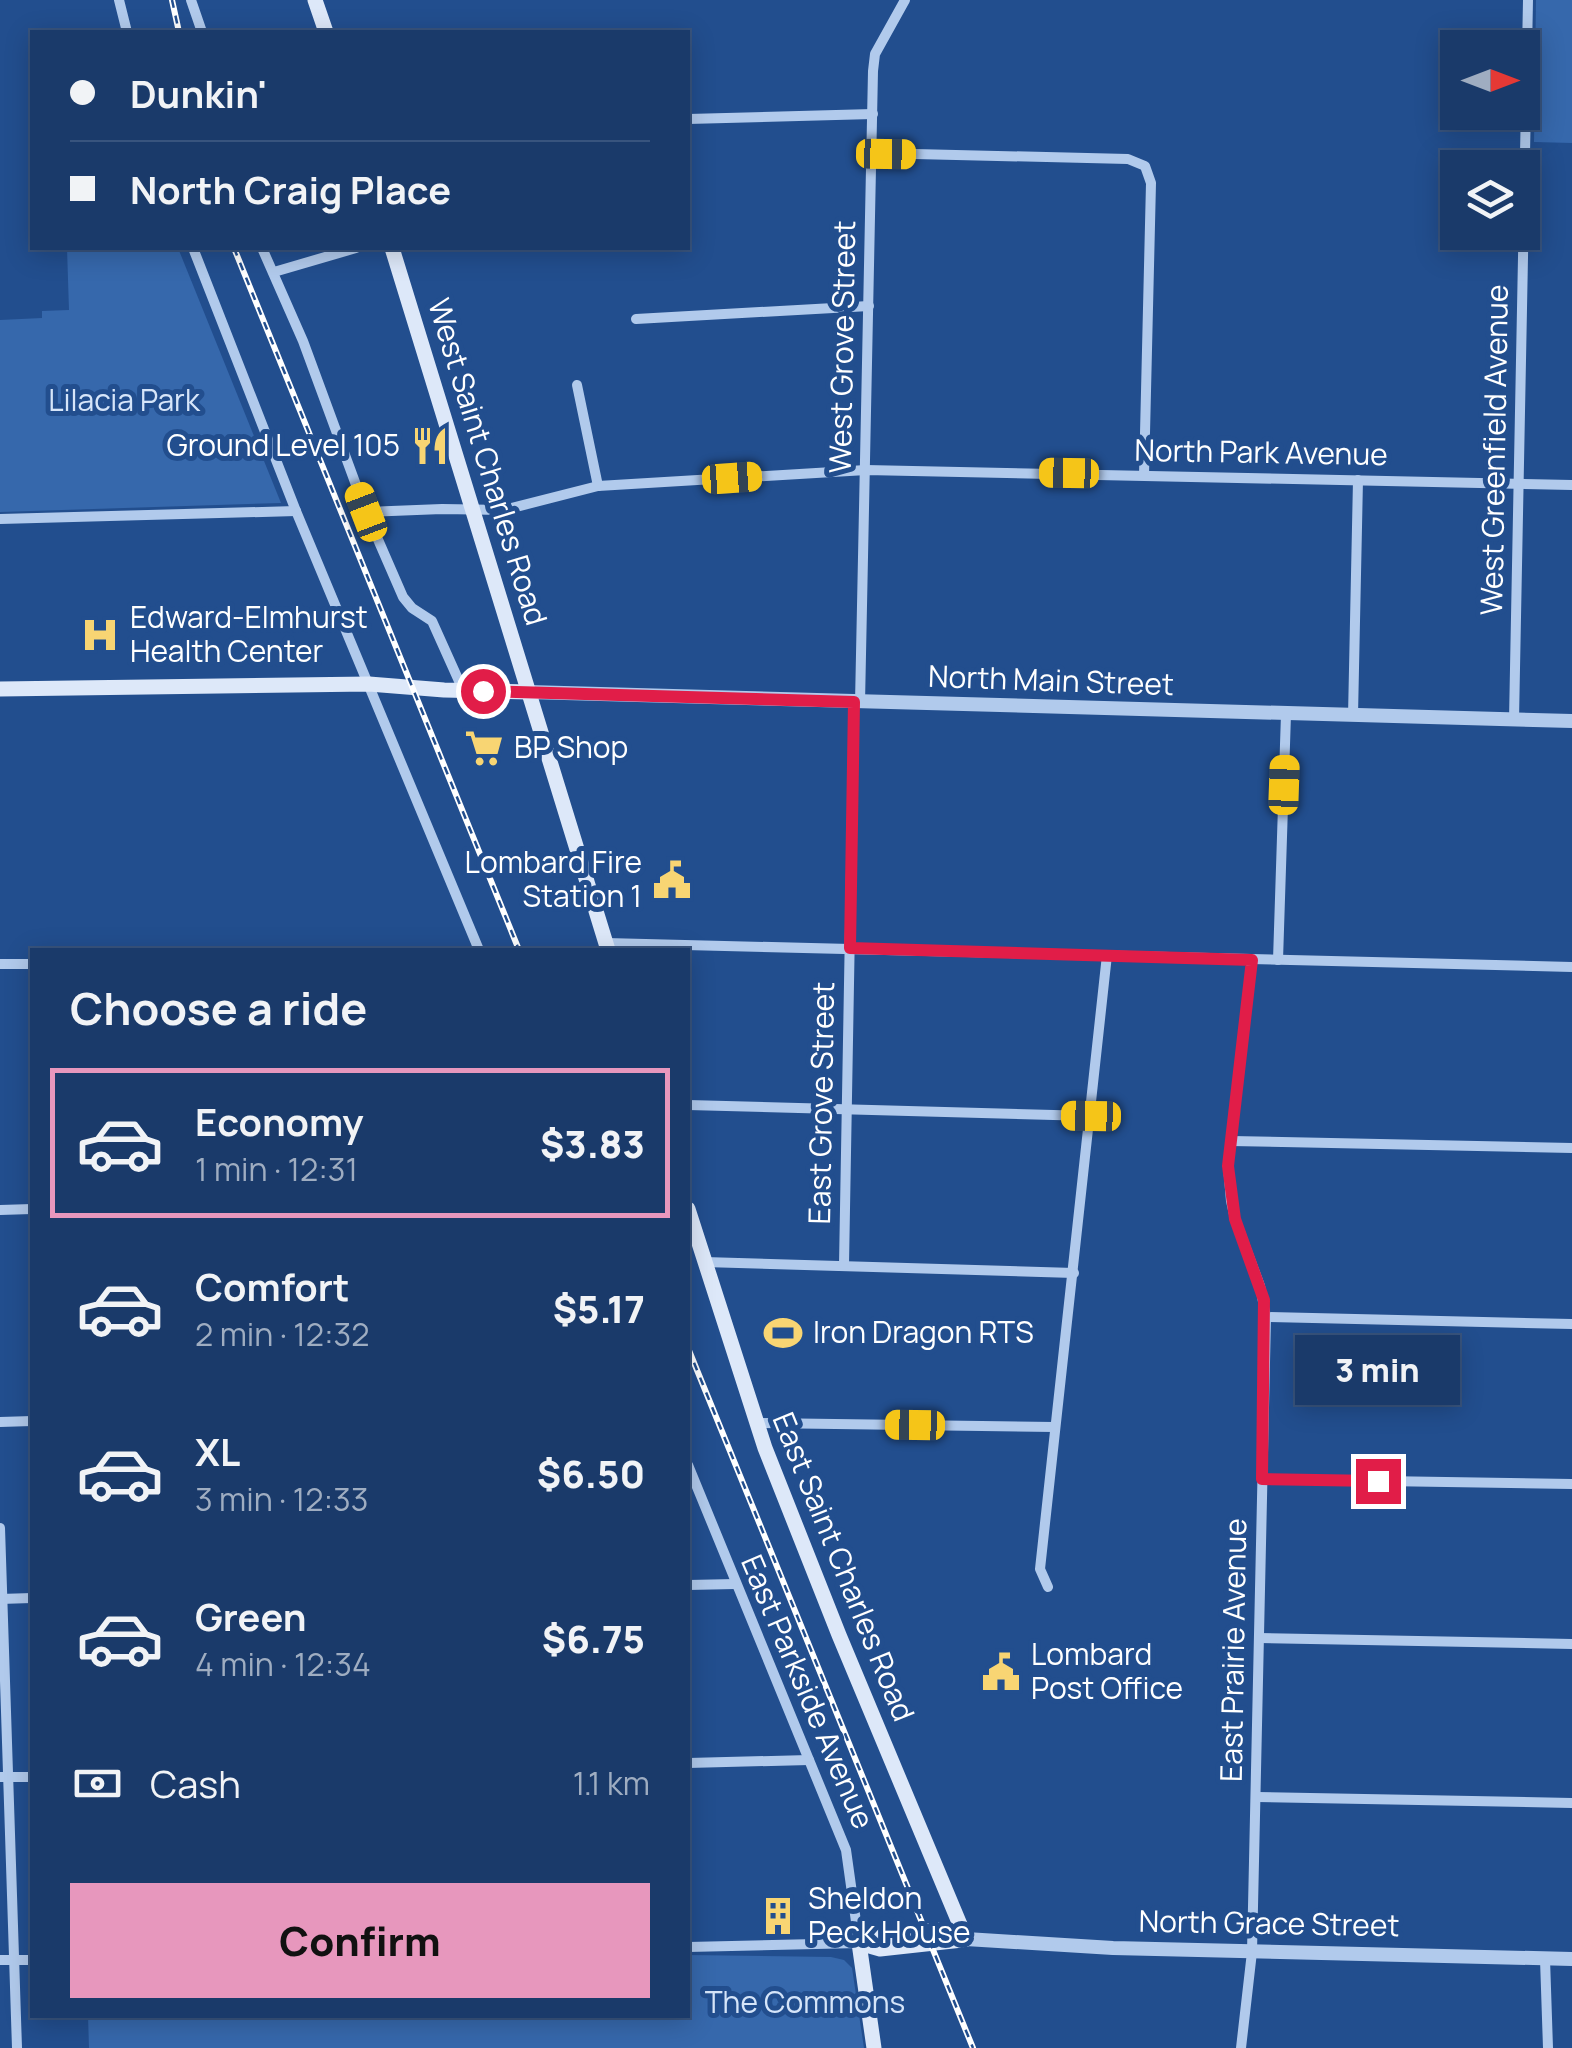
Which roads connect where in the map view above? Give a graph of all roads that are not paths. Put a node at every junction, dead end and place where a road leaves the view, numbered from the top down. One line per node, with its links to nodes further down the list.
1 (119, 0): 6 (street)
2 (191, 0): 7 (street)
3 (316, 0): 8 (main road)
4 (905, 0): 9 (street, West Grove Street)
5 (1528, 0): 23 (street, West Greenfield Avenue)
6 (126, 30)
7 (201, 30)
8 (325, 30)
9 (873, 114): 10 (street); 11 (street, West Grove Street)
10 (690, 119)
11 (872, 153): 17 (street, West Grove Street); 21 (street)
12 (194, 250): 27 (street)
13 (263, 250): 16 (street)
14 (349, 250): 16 (street)
15 (393, 250): 26 (main road, West Saint Charles Road)
16 (274, 272): 28 (street)
17 (869, 306): 18 (street); 20 (street, West Grove Street)
18 (636, 319)
19 (578, 385): 25 (street)
20 (866, 470): 21 (street, North Park Avenue); 25 (street, North Park Avenue); 34 (street, West Grove Street)
21 (1144, 475): 22 (street, North Park Avenue)
22 (1358, 480): 23 (street, North Park Avenue); 36 (street)
23 (1519, 483): 24 (street, North Park Avenue); 37 (street, West Greenfield Avenue)
24 (1572, 485)
25 (598, 486): 26 (street, North Park Avenue)
26 (474, 510): 28 (street, North Park Avenue); 33 (main road, West Saint Charles Road)
27 (296, 512): 29 (street); 30 (street)
28 (366, 512): 32 (street)
29 (0, 519)
30 (370, 684): 31 (main road); 32 (main road); 40 (street)
31 (0, 689)
32 (463, 690): 33 (main road)
33 (528, 692): 34 (street, North Main Street); 39 (main road)
34 (857, 703): 35 (street, North Main Street); 41 (street, East Grove Street)
35 (1286, 714): 36 (street, North Main Street); 44 (street)
36 (1353, 716): 37 (street, North Main Street)
37 (1514, 720): 38 (street, North Main Street)
38 (1572, 721)
39 (607, 946): 41 (street)
40 (478, 948)
41 (850, 948): 42 (street); 49 (street, East Grove Street)
42 (1107, 955): 43 (street); 50 (street)
43 (1252, 960): 44 (street); 51 (street, East Prairie Avenue)
44 (1278, 960): 47 (street)
45 (0, 964): 46 (street)
46 (30, 964)
47 (1572, 967)
48 (690, 1105): 49 (street)
49 (848, 1109): 50 (street); 57 (street, East Grove Street)
50 (1091, 1116): 58 (street)
51 (1231, 1141): 52 (street); 59 (street, East Prairie Avenue)
52 (1572, 1148)
53 (30, 1209): 54 (street)
54 (0, 1210)
55 (690, 1215): 56 (main road, East Saint Charles Road)
56 (704, 1262): 57 (street); 63 (main road, East Saint Charles Road)
57 (844, 1266): 58 (street)
58 (1074, 1273): 64 (street)
59 (1266, 1317): 60 (street); 66 (street, East Prairie Avenue)
60 (1572, 1324)
61 (30, 1421): 62 (street)
62 (0, 1422)
63 (755, 1423): 64 (street); 82 (main road, East Saint Charles Road)
64 (1054, 1428): 71 (street)
65 (690, 1470): 70 (street, East Parkside Avenue)
66 (1262, 1479): 67 (street); 74 (street, East Prairie Avenue)
67 (1572, 1484)
68 (0, 1528): 73 (street)
69 (690, 1584): 70 (street)
70 (734, 1584): 76 (street, East Parkside Avenue)
71 (1048, 1587)
72 (30, 1598): 73 (street)
73 (1, 1599): 79 (street)
74 (1259, 1638): 75 (street); 80 (street, East Prairie Avenue)
75 (1572, 1644)
76 (809, 1760): 77 (street); 83 (street, East Parkside Avenue)
77 (690, 1763)
78 (30, 1776): 79 (street)
79 (4, 1777): 89 (street)
80 (1257, 1797): 81 (street); 85 (street, East Prairie Avenue)
81 (1572, 1803)
82 (966, 1939): 83 (main road, North Grace Street); 85 (street, North Grace Street)
83 (859, 1943): 84 (street); 92 (main road)
84 (690, 1947)
85 (1252, 1952): 86 (street, North Grace Street); 93 (street, East Prairie Avenue)
86 (1545, 1959): 87 (street, North Grace Street); 94 (street)
87 (1572, 1959)
88 (0, 1960): 89 (street)
89 (16, 1960): 90 (street); 91 (street)
90 (30, 1960)
91 (17, 2048)
92 (874, 2048)
93 (1241, 2048)
94 (1548, 2048)

